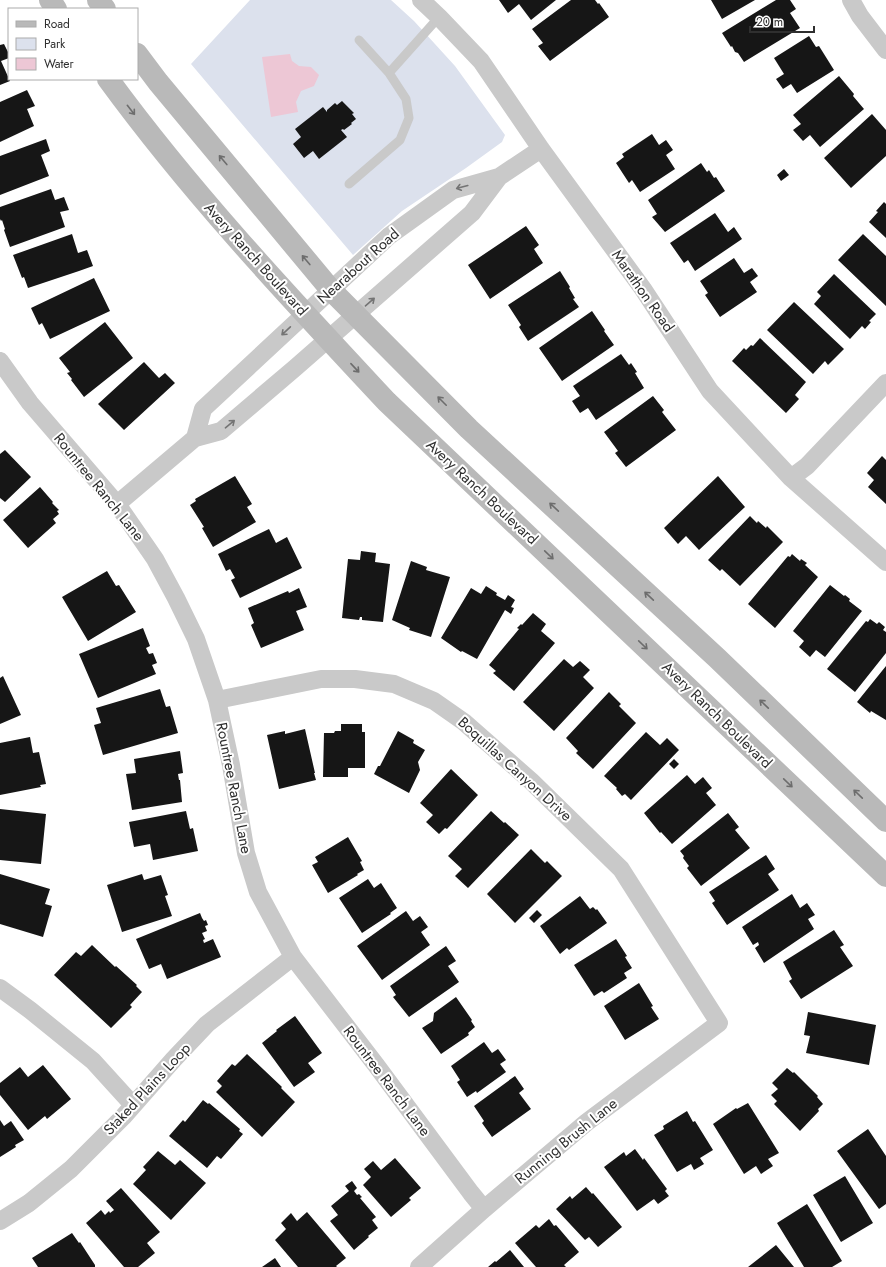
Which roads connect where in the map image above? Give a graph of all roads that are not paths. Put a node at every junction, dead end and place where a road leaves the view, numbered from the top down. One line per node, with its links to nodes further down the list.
1 (98, 0): 4 (main road)
2 (421, 0): 5 (street, Marathon Road)
3 (851, 0): 7 (street)
4 (104, 8)
5 (439, 17): 9 (lane); 11 (street, Marathon Road)
6 (359, 40): 9 (lane)
7 (886, 50)
8 (138, 55): 14 (main road, one-way to 8)
9 (389, 73): 13 (lane)
10 (109, 80): 15 (main road, Avery Ranch Boulevard, one-way to 15)
11 (541, 149): 12 (street, Nearabout Road); 21 (street, Marathon Road)
12 (500, 177): 14 (street, Nearabout Road, one-way to 14); 16 (street, Nearabout Road, one-way to 12)
13 (349, 184)
14 (331, 290): 15 (street, Nearabout Road); 16 (main road)
15 (305, 314): 17 (main road, Avery Ranch Boulevard); 20 (street, Nearabout Road, one-way to 20)
16 (356, 315): 17 (street, Nearabout Road); 25 (main road, one-way to 16)
17 (328, 339): 20 (street, Nearabout Road, one-way to 17); 26 (main road, Avery Ranch Boulevard, one-way to 26)
18 (0, 361): 22 (street, Rountree Ranch Lane)
19 (886, 383): 21 (street)
20 (195, 438): 22 (street, Nearabout Road)
21 (791, 478): 23 (street, Marathon Road)
22 (116, 504): 24 (street, Rountree Ranch Lane)
23 (886, 562)
24 (217, 700): 27 (street, Rountree Ranch Lane); 29 (street, Boquillas Canyon Drive)
25 (886, 821)
26 (886, 876)
27 (293, 957): 30 (street, Staked Plains Loop); 31 (street, Rountree Ranch Lane)
28 (0, 988): 30 (street)
29 (719, 1023): 31 (street, Running Brush Lane)
30 (133, 1105): 32 (street, Staked Plains Loop)
31 (484, 1209): 33 (street, Running Brush Lane)
32 (0, 1221)
33 (418, 1267)

